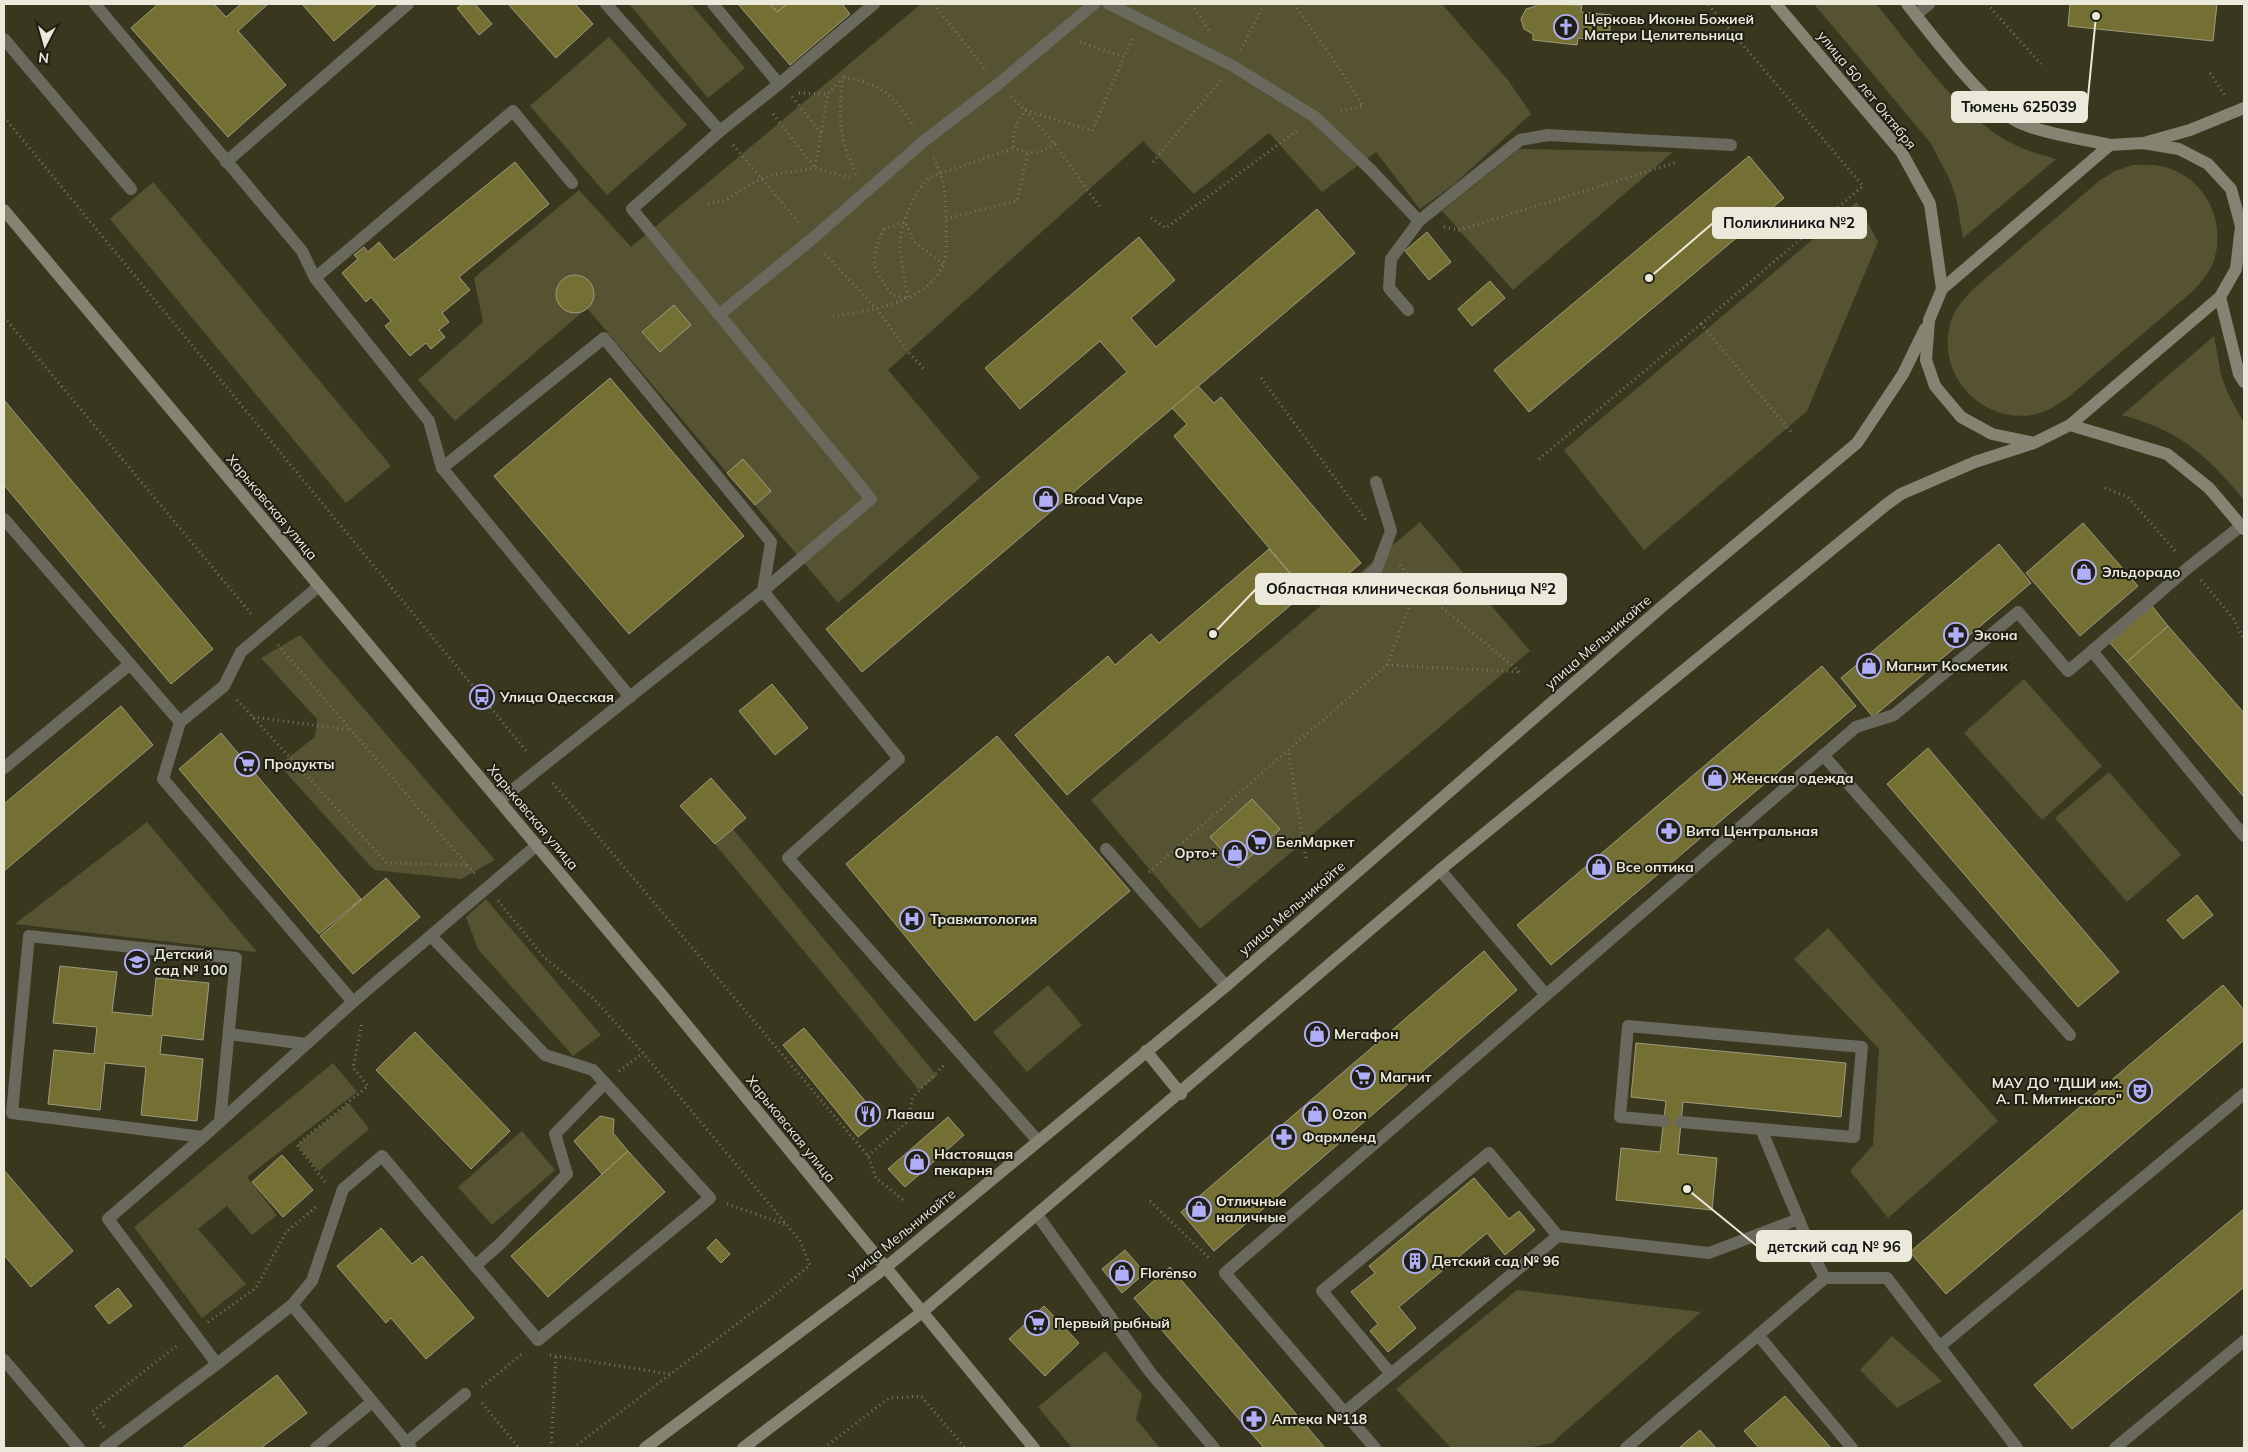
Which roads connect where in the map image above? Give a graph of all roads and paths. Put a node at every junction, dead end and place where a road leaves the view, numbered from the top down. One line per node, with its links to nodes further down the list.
1 (95, 4): 41 (lane)
2 (408, 4): 41 (lane)
3 (606, 4): 32 (lane)
4 (713, 4): 24 (lane)
5 (874, 4): 24 (lane)
6 (934, 4): 25 (path)
7 (1094, 4): 18 (lane)
8 (1109, 4): 17 (lane)
9 (1264, 4): 22 (path)
10 (1294, 4): 31 (path)
11 (1708, 4): 64 (path)
12 (1776, 4): 58 (main road, улица 50 лет Октября)
13 (1907, 4): 16 (main road)
14 (1930, 4): 16 (lane)
15 (1987, 4): 21 (path)
16 (1916, 15): 37 (main road)
17 (1142, 19): 20 (path); 22 (lane)
18 (1057, 34): 20 (path); 25 (lane)
19 (4, 38): 46 (lane)
20 (1124, 57): 29 (path)
21 (2041, 64)
22 (1233, 66): 31 (lane); 42 (path)
23 (843, 77): 26 (path)
24 (779, 84): 27 (lane)
25 (997, 85): 29 (path); 61 (lane)
26 (828, 94): 33 (path); 33 (path)
27 (760, 98): 32 (lane); 43 (path)
28 (2244, 108): 35 (main road)
29 (1026, 110): 34 (path); 38 (path)
30 (4, 117): 92 (path)
31 (1315, 117): 50 (path); 52 (lane)
32 (720, 131): 61 (lane)
33 (822, 133): 43 (path)
34 (1055, 142): 39 (path); 48 (path)
35 (2143, 143): 37 (main road); 56 (main road)
36 (1731, 145): 52 (lane)
37 (2110, 145): 58 (main road)
38 (1014, 148): 39 (path); 53 (path)
39 (1028, 153): 51 (path)
40 (1684, 160): 52 (path)
41 (226, 162): 57 (lane)
42 (1153, 162)
43 (815, 168): 44 (path); 47 (path)
44 (859, 180)
45 (572, 183): 57 (lane)
46 (131, 188)
47 (708, 204)
48 (1100, 207)
49 (4, 210): 76 (main road, Харьковская улица)
50 (1151, 218)
51 (946, 219)
52 (1419, 221): 60 (lane)
53 (905, 222): 53 (path); 55 (path)
54 (2244, 251): 56 (main road)
55 (943, 265)
56 (2236, 270): 59 (main road)
57 (316, 278): 71 (lane)
58 (1942, 289): 63 (main road, улица Мельникайте)
59 (2220, 297): 66 (main road); 67 (main road)
60 (1408, 310)
61 (720, 314): 78 (lane)
62 (4, 317): 80 (path)
63 (1929, 320): 69 (main road); 103 (main road, улица Мельникайте)
64 (1701, 324): 68 (path); 70 (path)
65 (1261, 378): 75 (path)
66 (2244, 382)
67 (2070, 425): 69 (main road); 74 (main road)
68 (1792, 433)
69 (2034, 443): 99 (main road)
70 (1539, 459)
71 (442, 468): 78 (lane); 85 (lane)
72 (1376, 482): 75 (lane)
73 (4, 519): 82 (lane)
74 (2243, 527): 81 (lane)
75 (1385, 546): 77 (path); 79 (lane)
76 (319, 586): 80 (lane); 93 (main road, Харьковская улица)
77 (1417, 587): 83 (path); 83 (path)
78 (763, 591): 85 (lane); 109 (lane)
79 (1348, 595)
80 (265, 630): 84 (lane); 88 (path)
81 (2092, 650): 90 (lane); 94 (lane)
82 (130, 664): 87 (lane); 91 (lane)
83 (1387, 665): 89 (path)
84 (224, 686): 86 (path); 87 (lane)
85 (630, 697): 92 (lane)
86 (253, 717): 88 (path); 98 (path)
87 (180, 722): 105 (lane)
88 (351, 730): 98 (path)
89 (1288, 750): 97 (path); 100 (path)
90 (1824, 755): 104 (lane); 107 (lane)
91 (4, 768)
92 (541, 768): 93 (lane); 121 (path)
93 (500, 800): 95 (main road, Харьковская улица)
94 (2244, 836)
95 (537, 845): 101 (lane); 132 (main road, Харьковская улица)
96 (1106, 849): 100 (lane)
97 (1306, 858)
98 (468, 866): 101 (path)
99 (1440, 870): 104 (lane); 113 (main road)
100 (1136, 884): 103 (lane)
101 (486, 887): 102 (lane); 111 (path)
102 (431, 936): 105 (lane); 112 (lane)
103 (1226, 986): 110 (main road, улица Мельникайте)
104 (1546, 995): 133 (lane)
105 (353, 1002): 108 (lane); 122 (path)
106 (229, 1034): 108 (lane); 116 (lane); 119 (lane)
107 (2070, 1035)
108 (306, 1044): 116 (lane)
109 (958, 1051): 120 (lane); 121 (path)
110 (1146, 1051): 113 (main road); 120 (main road, улица Мельникайте)
111 (643, 1053): 112 (path); 129 (path)
112 (605, 1083): 123 (lane); 131 (lane)
113 (1181, 1094): 127 (main road)
114 (2244, 1094): 140 (lane)
115 (1664, 1121): 118 (lane)
116 (220, 1122): 119 (lane)
117 (1681, 1122): 118 (lane)
118 (1761, 1129): 128 (lane)
119 (203, 1137): 137 (lane)
120 (1038, 1141): 132 (main road, улица Мельникайте)
121 (868, 1156): 124 (path)
122 (327, 1184)
123 (710, 1198): 129 (path); 131 (lane)
124 (903, 1200)
125 (1150, 1201): 133 (path)
126 (319, 1204): 137 (path)
127 (1038, 1216): 136 (main road); 162 (lane)
128 (1798, 1219): 130 (lane); 134 (lane)
129 (787, 1225): 143 (path)
130 (1558, 1236): 144 (lane); 144 (lane)
131 (475, 1266): 135 (lane)
132 (885, 1268): 136 (main road, Харьковская улица); 157 (main road, улица Мельникайте)
133 (1224, 1273): 148 (lane)
134 (1825, 1278): 138 (lane); 140 (lane)
135 (292, 1304): 142 (lane); 147 (lane)
136 (921, 1313): 158 (main road); 161 (main road, Харьковская улица)
137 (194, 1333): 142 (lane); 149 (path)
138 (1758, 1334): 164 (lane); 165 (lane)
139 (2244, 1341): 167 (lane)
140 (1940, 1347): 166 (lane)
141 (4, 1360): 151 (lane)
142 (217, 1364): 152 (lane)
143 (671, 1374): 155 (path); 156 (path)
144 (1391, 1374): 148 (lane)
145 (465, 1394): 150 (lane)
146 (480, 1401): 154 (path)
147 (372, 1402): 150 (lane); 153 (lane)
148 (1345, 1412): 163 (lane)
149 (107, 1430)
150 (408, 1446)
151 (79, 1448)
152 (106, 1448)
153 (316, 1448)
154 (519, 1448)
155 (551, 1448)
156 (573, 1448)
157 (645, 1448)
158 (744, 1448)
159 (824, 1448): 160 (path)
160 (965, 1448)
161 (1034, 1448)
162 (1214, 1448)
163 (1375, 1448)
164 (1626, 1448)
165 (1852, 1448)
166 (2017, 1448)
167 (2115, 1448)

